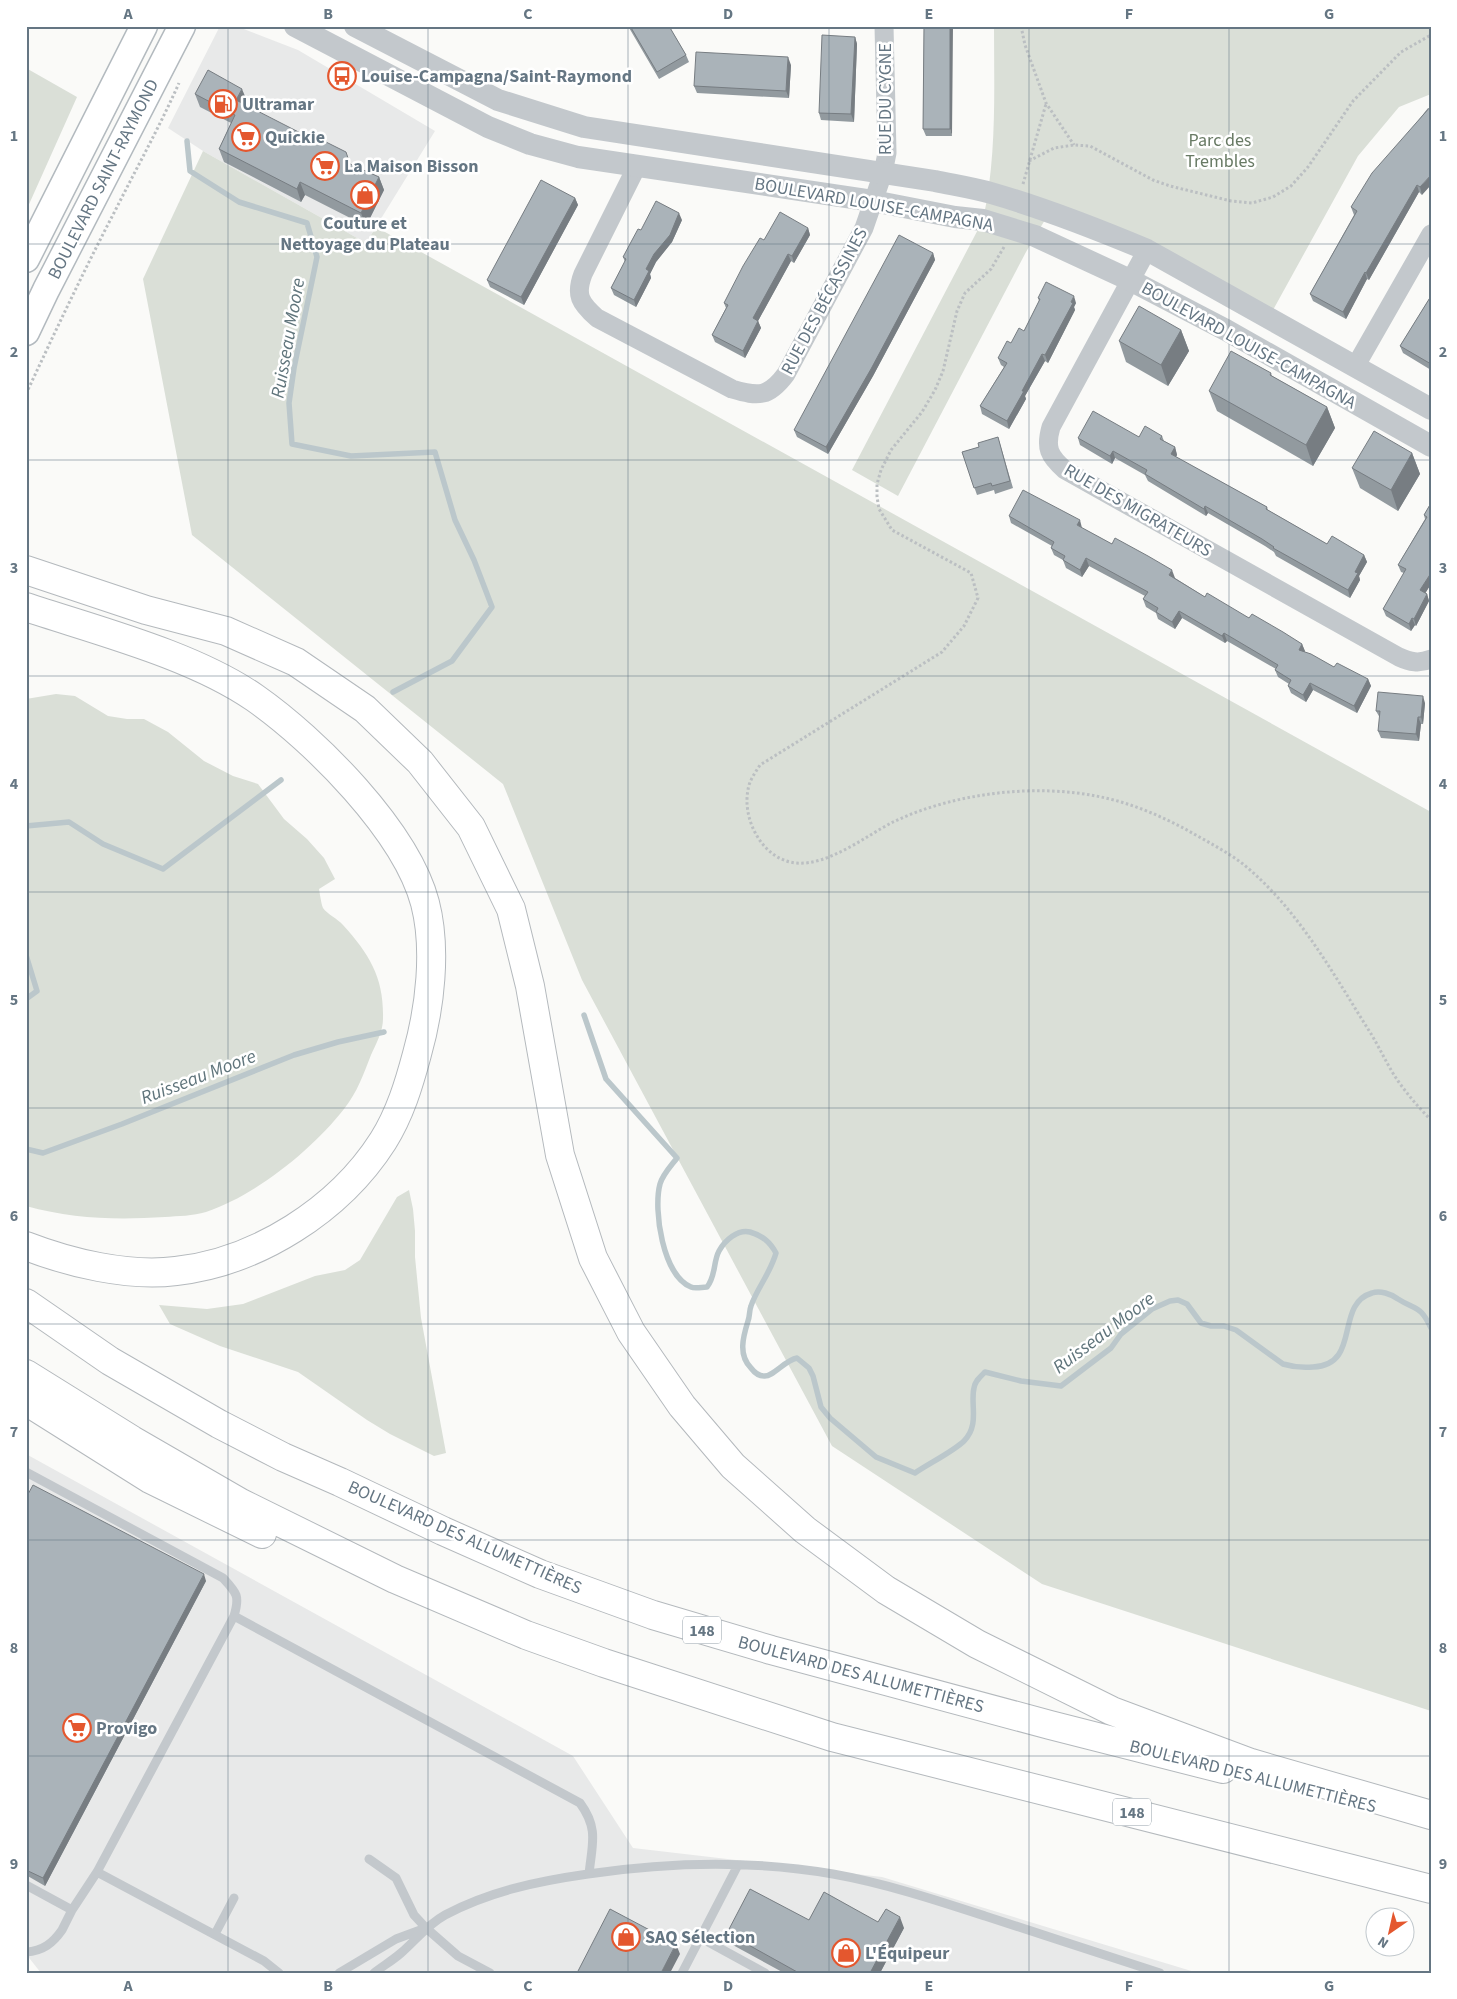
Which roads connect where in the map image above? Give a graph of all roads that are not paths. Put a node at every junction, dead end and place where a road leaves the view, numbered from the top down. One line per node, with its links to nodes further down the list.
1 (144, 26): 11 (main road, BOULEVARD SAINT-RAYMOND)
2 (182, 26): 13 (main road, BOULEVARD SAINT-RAYMOND)
3 (295, 26): 6 (street, BOULEVARD LOUISE-CAMPAGNA)
4 (355, 26): 7 (street, BOULEVARD LOUISE-CAMPAGNA)
5 (884, 26): 7 (street, RUE DU CYGNE)
6 (637, 166): 8 (street, BOULEVARD LOUISE-CAMPAGNA); 8 (street, RUE DES BÉCASSINES)
7 (883, 173): 8 (street, RUE DU CYGNE); 10 (street, BOULEVARD LOUISE-CAMPAGNA)
8 (873, 201): 12 (street, BOULEVARD LOUISE-CAMPAGNA)
9 (1431, 234): 14 (street)
10 (1147, 250): 12 (street, RUE DES MIGRATEURS); 14 (street, BOULEVARD LOUISE-CAMPAGNA)
11 (26, 259)
12 (1130, 280): 15 (street, BOULEVARD LOUISE-CAMPAGNA); 20 (street, RUE DES MIGRATEURS)
13 (26, 332)
14 (1355, 367): 15 (street); 16 (street, BOULEVARD LOUISE-CAMPAGNA)
15 (1340, 393): 17 (street, BOULEVARD LOUISE-CAMPAGNA)
16 (1431, 409)
17 (1431, 446)
18 (26, 570): 28 (highway)
19 (26, 607): 21 (highway)
20 (1431, 659)
21 (26, 1246)
22 (26, 1303): 29 (highway, BOULEVARD DES ALLUMETTIÈRES / 148)
23 (26, 1374): 27 (highway, 148)
24 (26, 1401): 27 (highway)
25 (26, 1472): 26 (lane)
26 (234, 1616): 32 (lane); 33 (lane)
27 (832, 1737): 35 (highway, 148)
28 (1431, 1815)
29 (1431, 1821)
30 (368, 1859): 38 (lane)
31 (738, 1864): 33 (lane); 40 (lane); 48 (lane)
32 (97, 1872): 37 (lane); 39 (lane)
33 (589, 1874): 38 (lane)
34 (26, 1886): 37 (lane)
35 (1431, 1889)
36 (234, 1898): 39 (lane)
37 (72, 1910): 41 (lane)
38 (426, 1928): 43 (lane); 44 (lane); 45 (lane)
39 (215, 1934): 42 (lane)
40 (701, 1938): 46 (lane); 47 (lane)
41 (26, 1952)
42 (279, 1973)
43 (339, 1973)
44 (374, 1973)
45 (490, 1973)
46 (682, 1973)
47 (765, 1973)
48 (1160, 1973)

